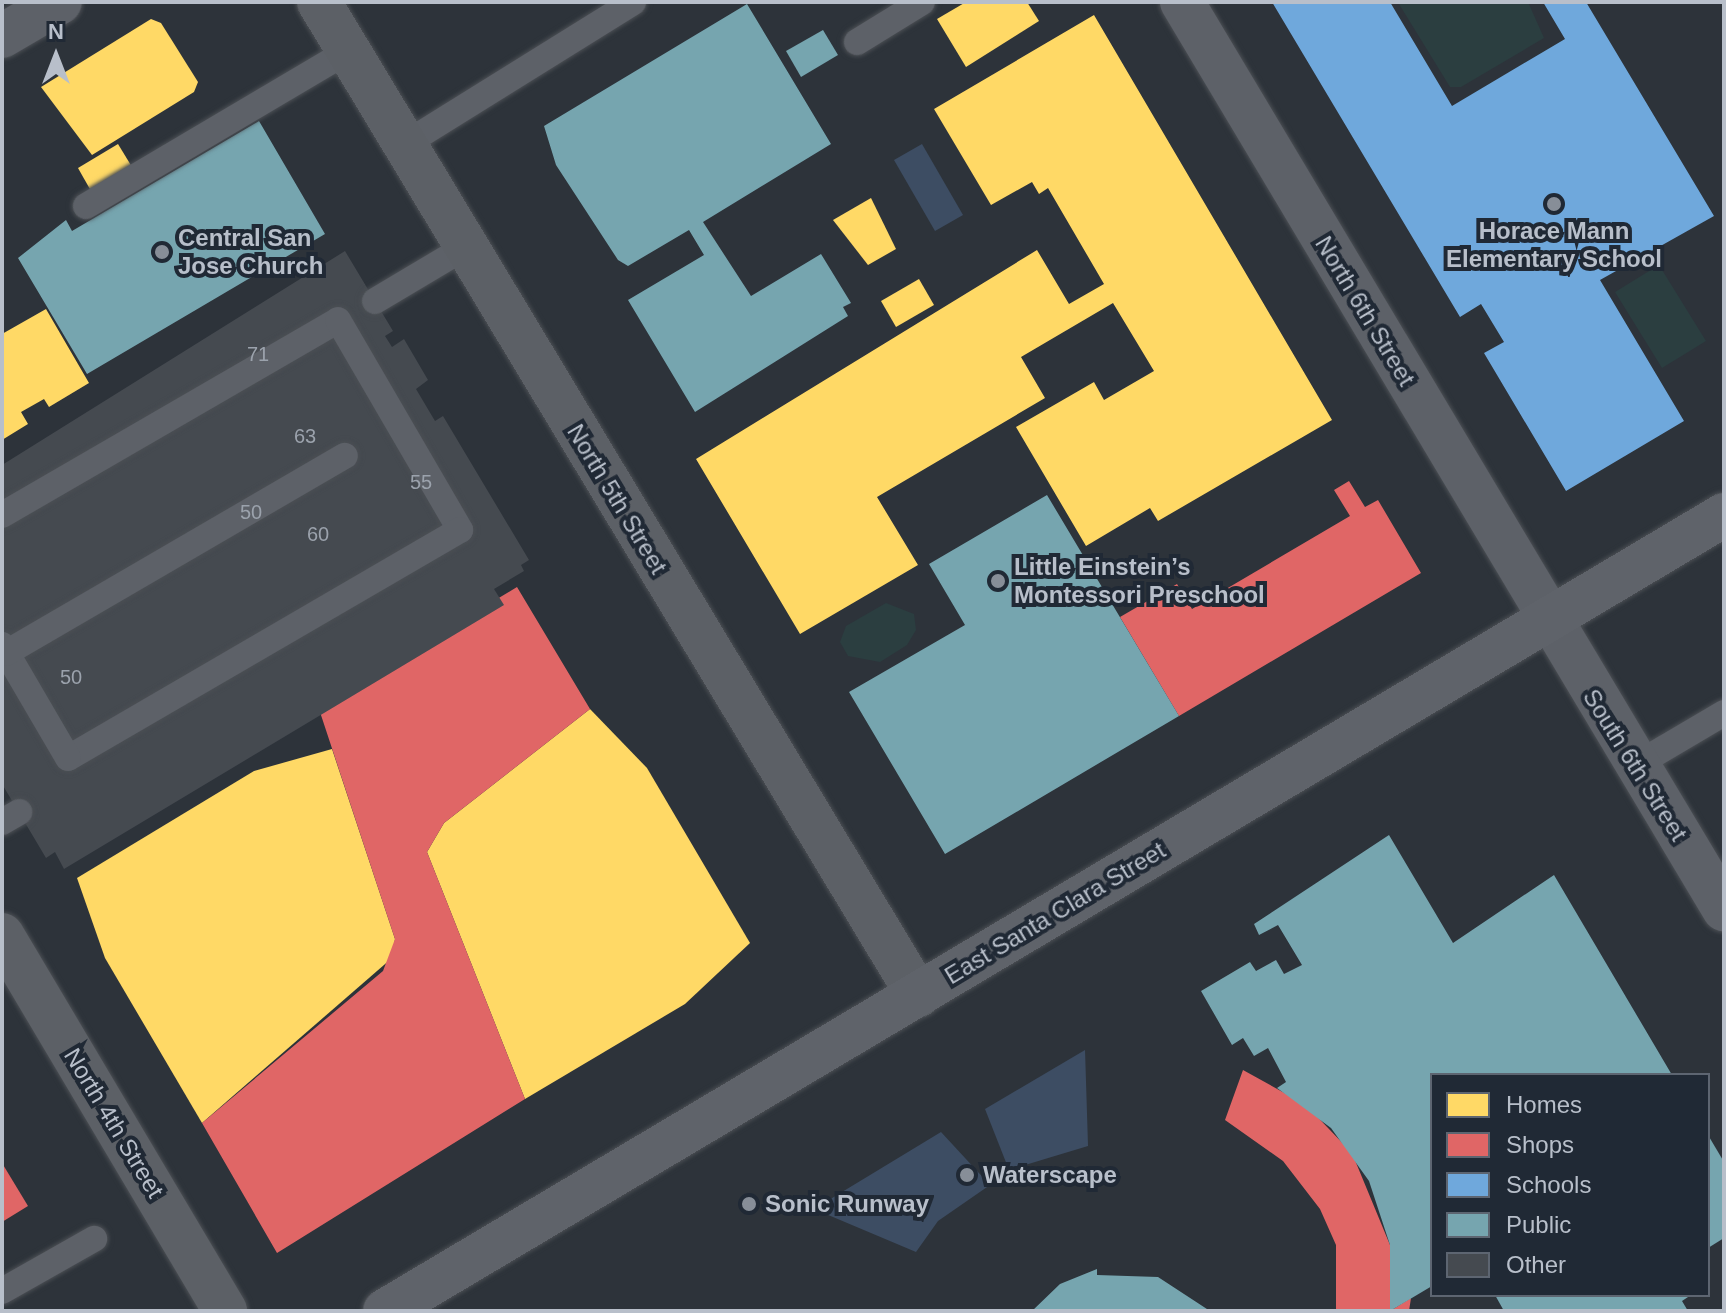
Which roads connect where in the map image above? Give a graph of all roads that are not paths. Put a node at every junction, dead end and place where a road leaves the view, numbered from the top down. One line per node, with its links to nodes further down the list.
1 (60, 2): 6 (street)
2 (319, 2): 8 (street, North 5th Street)
3 (633, 2): 9 (lane)
4 (922, 2): 7 (lane)
5 (1182, 2): 16 (street, North 6th Street)
6 (2, 36)
7 (857, 42)
8 (348, 51): 9 (street, North 5th Street); 10 (lane)
9 (402, 146): 11 (street, North 5th Street)
10 (86, 206)
11 (464, 248): 12 (lane); 22 (street, North 5th Street)
12 (375, 301)
13 (345, 456): 17 (lane)
14 (2, 515): 17 (lane)
15 (1724, 515): 16 (main road, East Santa Clara Street)
16 (1547, 620): 19 (street, South 6th Street); 22 (main road, East Santa Clara Street)
17 (4, 649)
18 (1724, 713): 19 (lane)
19 (1636, 765): 20 (street, South 6th Street)
20 (1724, 909)
21 (2, 935): 25 (street, North 4th Street)
22 (918, 995): 26 (main road, East Santa Clara Street)
23 (94, 1239): 24 (lane)
24 (2, 1291)
25 (225, 1311)
26 (385, 1311)

